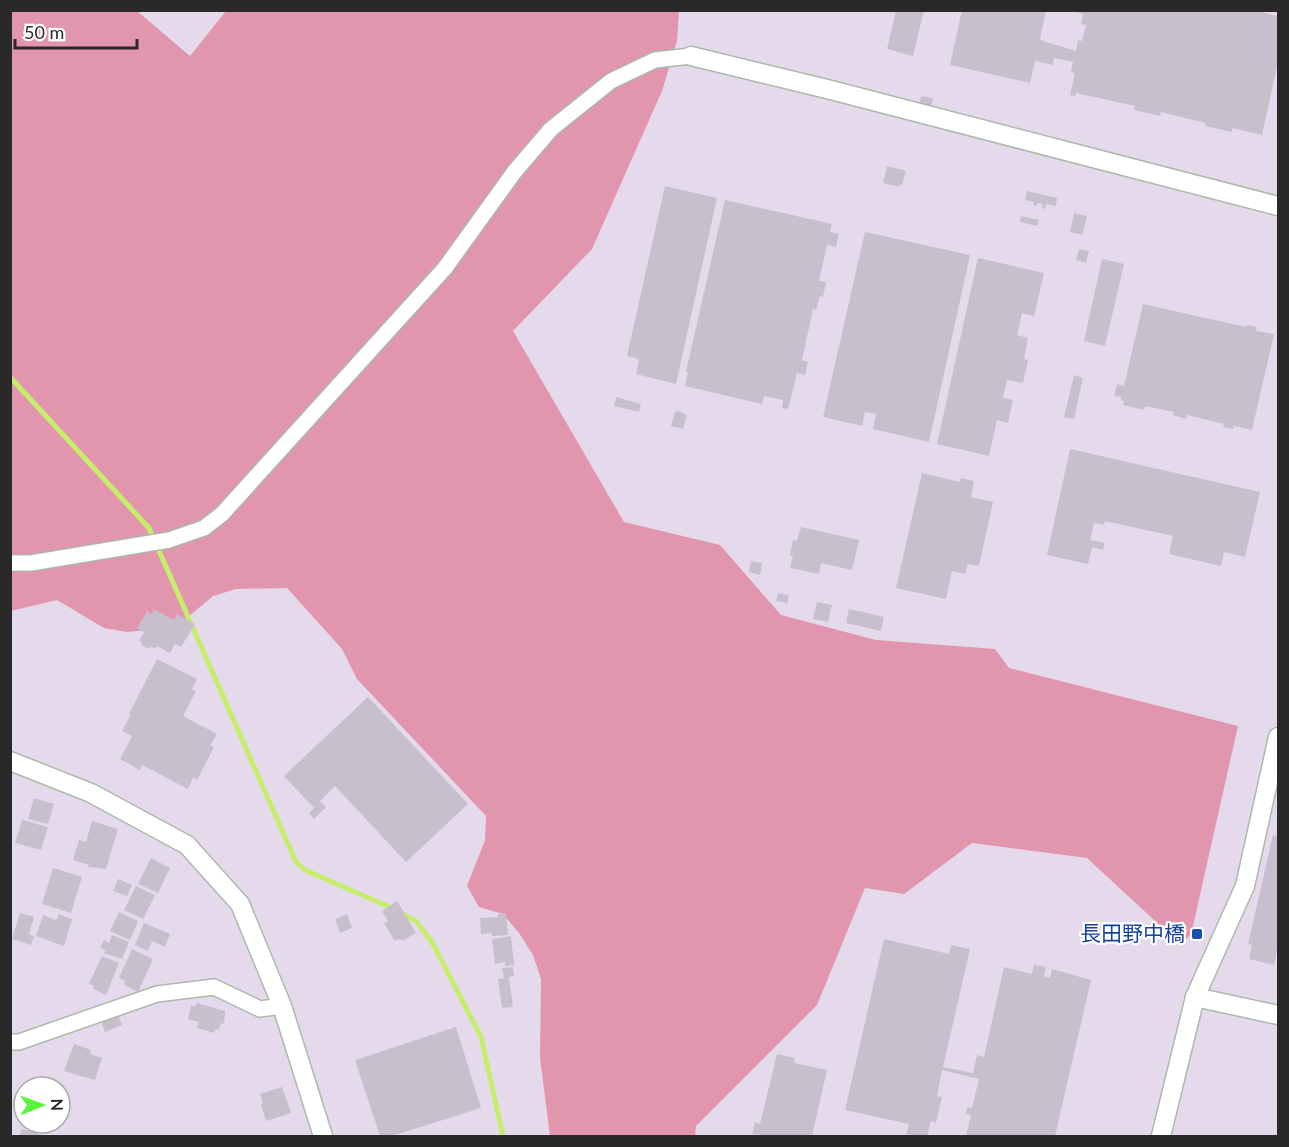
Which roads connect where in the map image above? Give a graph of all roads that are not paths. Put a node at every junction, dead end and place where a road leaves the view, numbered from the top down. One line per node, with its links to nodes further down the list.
1 (691, 56): 2 (street); 3 (street)
2 (1278, 206)
3 (10, 563)
4 (1278, 737): 6 (street)
5 (10, 761): 7 (street)
6 (1195, 997): 8 (street); 11 (street)
7 (282, 1006): 9 (street); 10 (street)
8 (1278, 1015)
9 (10, 1042)
10 (323, 1137)
11 (1161, 1137)

